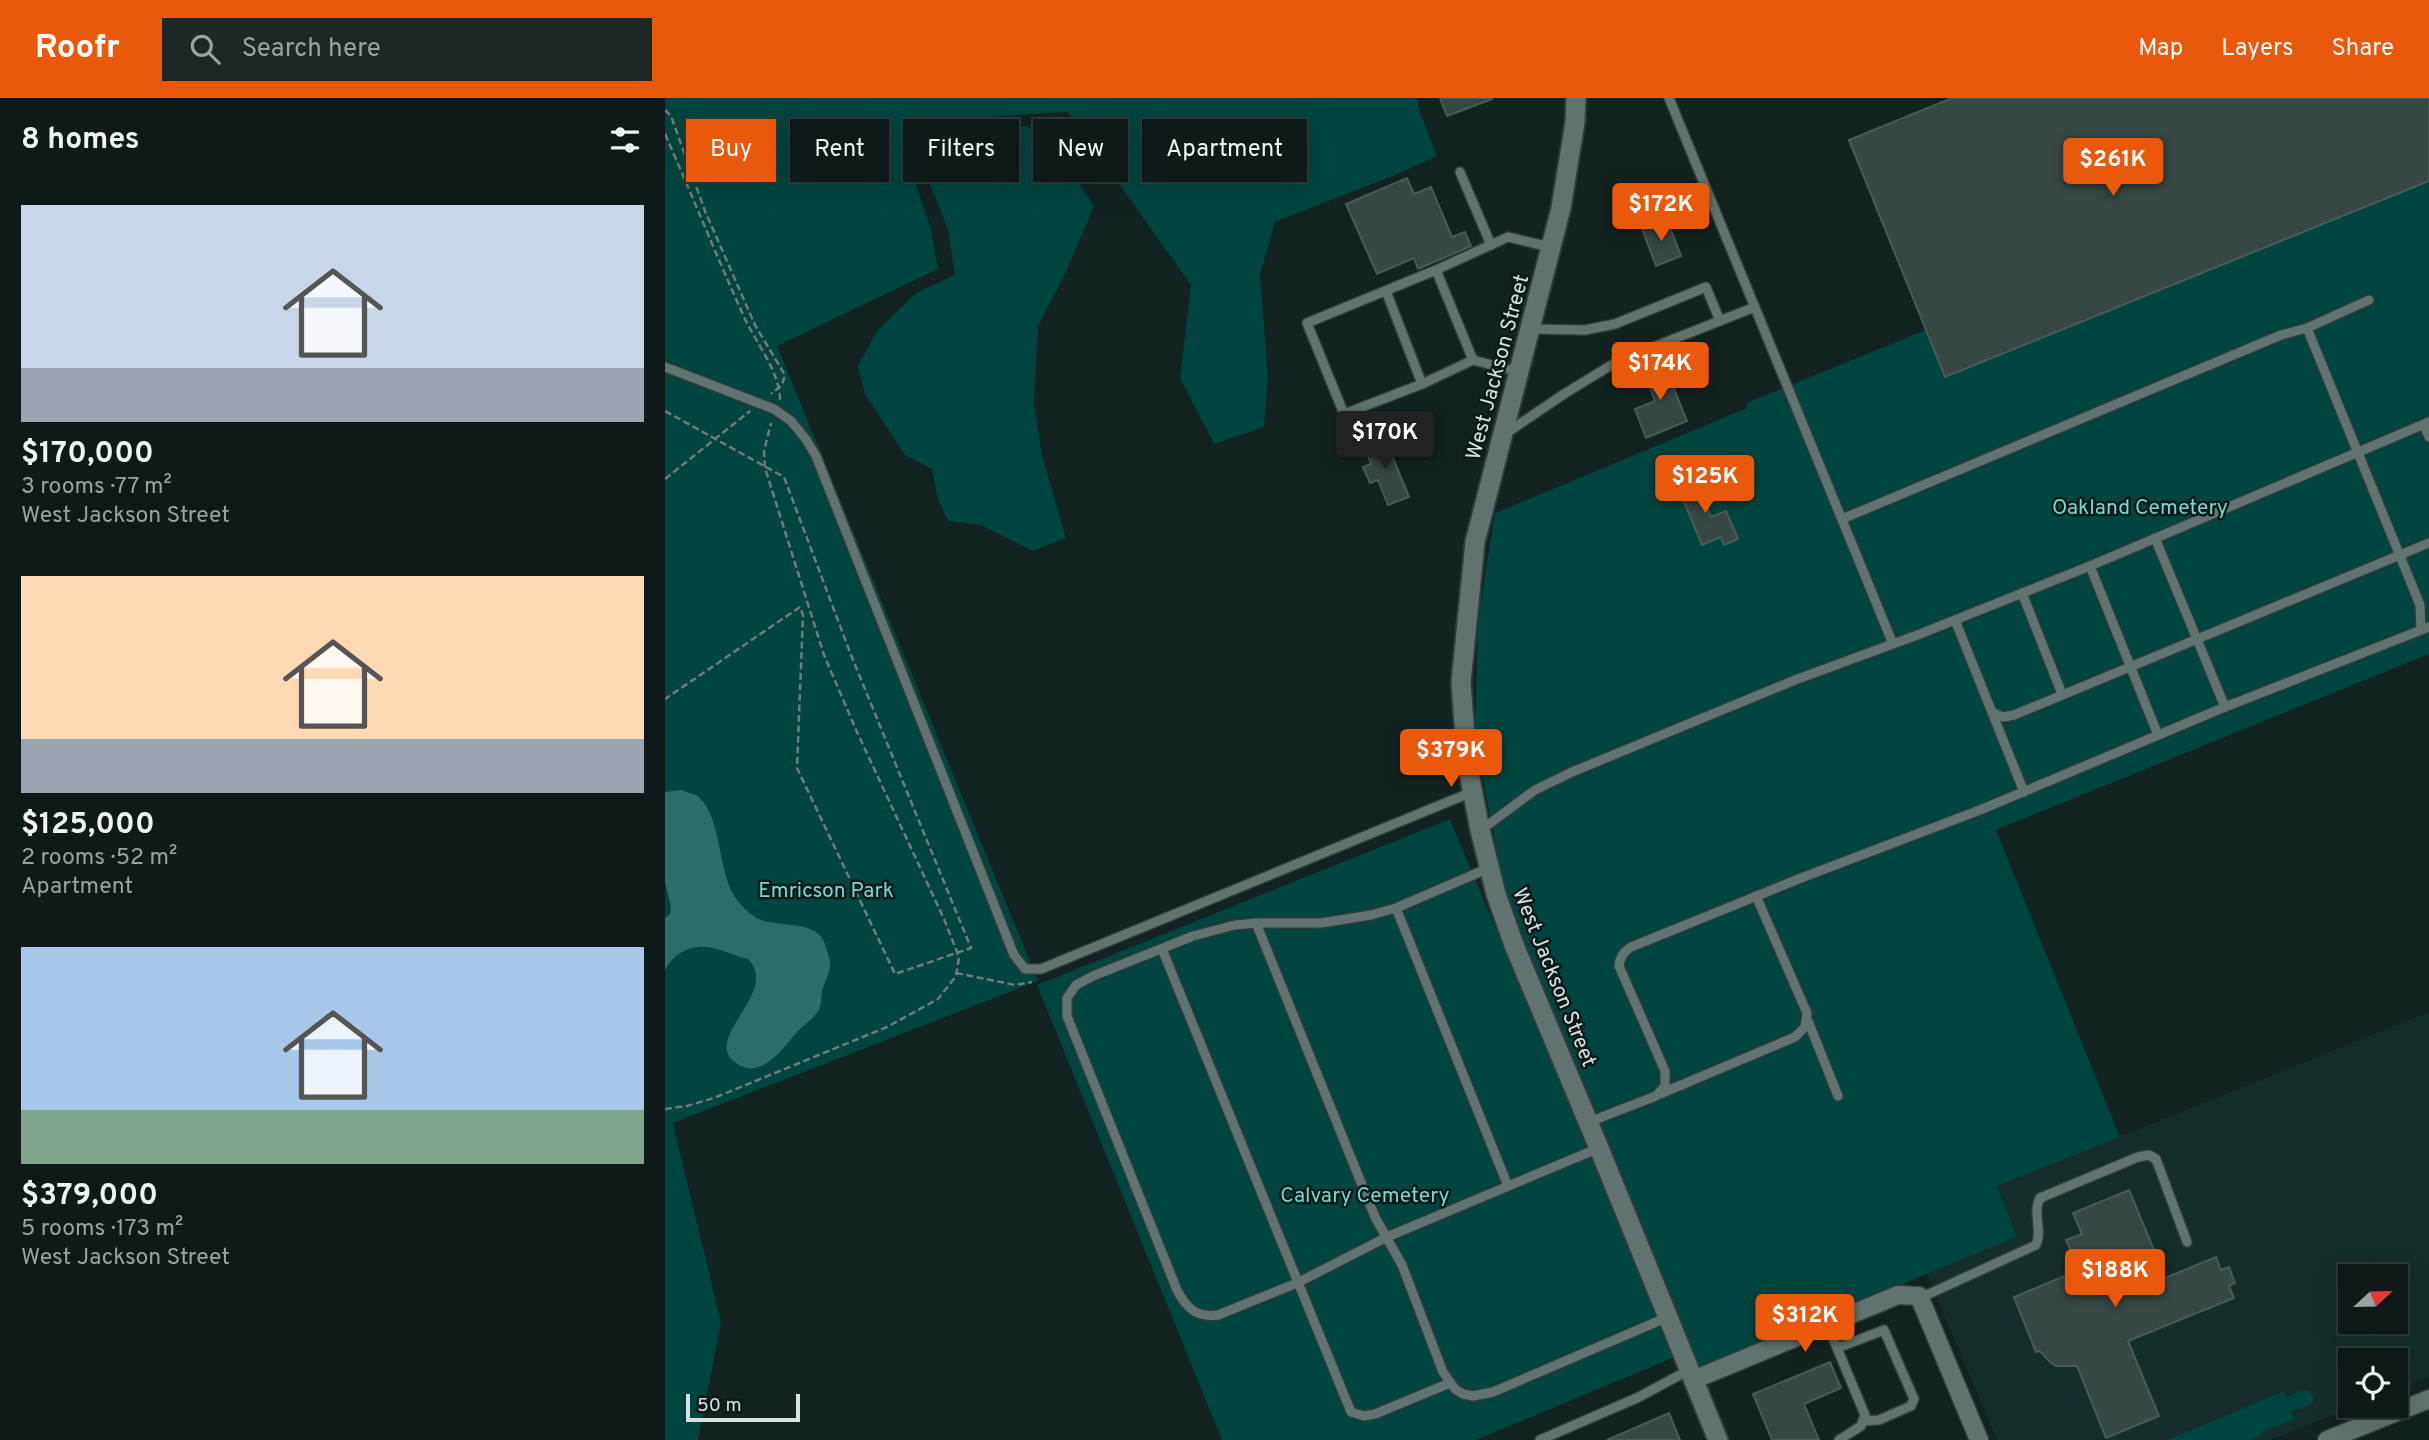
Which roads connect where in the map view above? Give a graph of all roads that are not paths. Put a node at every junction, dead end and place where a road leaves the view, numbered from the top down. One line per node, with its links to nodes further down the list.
1 (1576, 98): 5 (street, West Jackson Street)
2 (1669, 98): 9 (lane)
3 (1460, 172): 4 (lane)
4 (1491, 245): 5 (lane); 6 (lane)
5 (1551, 248): 12 (street, West Jackson Street)
6 (1436, 270): 7 (lane); 13 (lane)
7 (1386, 291): 16 (lane); 16 (lane)
8 (2369, 300): 11 (lane)
9 (1755, 307): 10 (lane); 21 (lane)
10 (1720, 321): 12 (lane); 18 (lane)
11 (2307, 328): 20 (lane); 21 (lane)
12 (1530, 329): 15 (street, West Jackson Street)
13 (1473, 360): 15 (lane); 16 (lane)
14 (665, 367): 36 (lane)
15 (1519, 372): 18 (street, West Jackson Street)
16 (1422, 384)
17 (2426, 424): 19 (lane); 20 (lane)
18 (1502, 436): 36 (street, West Jackson Street)
19 (2429, 438)
20 (2359, 453): 22 (lane); 24 (lane)
21 (1842, 519): 30 (lane)
22 (2155, 538): 25 (lane); 29 (lane)
23 (2429, 543): 24 (lane)
24 (2400, 555): 28 (lane); 29 (lane)
25 (2090, 566): 26 (lane); 31 (lane)
26 (2022, 593): 27 (lane); 32 (lane)
27 (1955, 620): 30 (lane); 34 (lane)
28 (2425, 629): 33 (lane)
29 (2196, 638): 31 (lane); 33 (lane)
30 (1893, 644): 38 (lane)
31 (2130, 666): 32 (lane); 35 (lane)
32 (2063, 694): 34 (lane)
33 (2225, 707): 35 (lane)
34 (1992, 712): 37 (lane)
35 (2158, 735): 37 (lane)
36 (1472, 792): 38 (street, West Jackson Street)
37 (2024, 792): 40 (lane)
38 (1480, 830): 39 (street, West Jackson Street)
39 (1489, 868): 41 (lane); 47 (street, West Jackson Street)
40 (1756, 896): 44 (lane); 45 (lane)
41 (1396, 908): 42 (lane); 49 (lane)
42 (1256, 923): 43 (lane); 50 (lane)
43 (1162, 949): 52 (lane); 52 (lane)
44 (1807, 1019): 45 (lane); 46 (lane)
45 (1655, 1096): 47 (lane)
46 (1838, 1096)
47 (1589, 1122): 48 (street, West Jackson Street)
48 (1599, 1148): 49 (lane); 54 (street, West Jackson Street)
49 (1508, 1186): 50 (lane)
50 (1387, 1237): 52 (lane); 58 (lane)
51 (2187, 1242): 53 (lane)
52 (1297, 1283): 58 (lane)
53 (1923, 1304): 55 (street); 64 (street)
54 (1668, 1317): 57 (street, West Jackson Street); 58 (lane)
55 (1827, 1324): 56 (lane); 57 (street)
56 (1837, 1348): 60 (lane); 60 (lane)
57 (1691, 1375): 61 (lane); 62 (street, West Jackson Street)
58 (1450, 1383)
59 (2429, 1399): 65 (street)
60 (1863, 1421): 63 (lane)
61 (1540, 1440)
62 (1719, 1440)
63 (1839, 1440)
64 (1979, 1440)
65 (2327, 1440)

